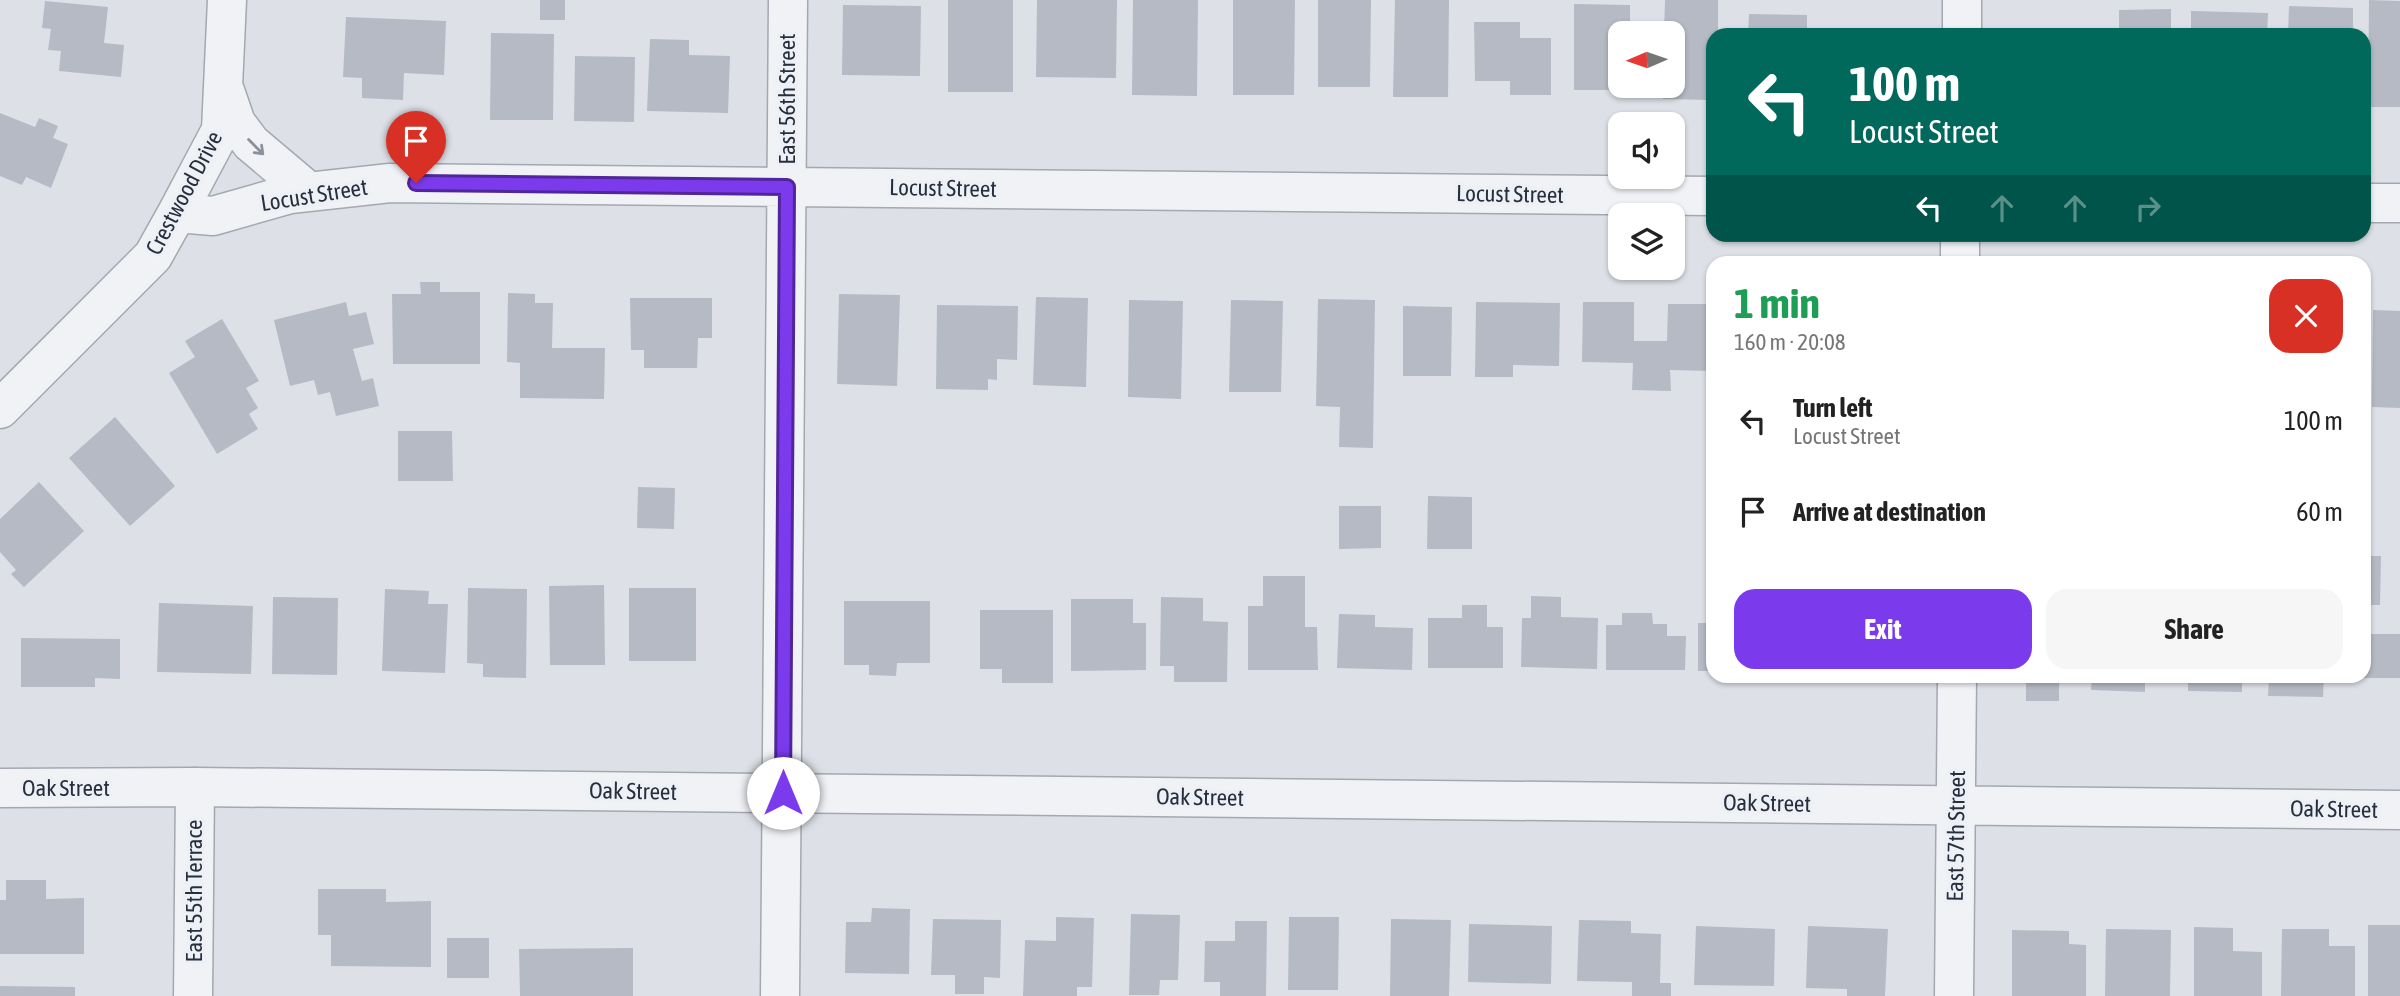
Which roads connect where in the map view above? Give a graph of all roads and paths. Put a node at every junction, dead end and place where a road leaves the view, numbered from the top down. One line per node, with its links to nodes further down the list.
1 (227, 0): 5 (street, Crestwood Drive)
2 (788, 0): 6 (street, East 56th Street)
3 (1962, 0): 4 (street)
4 (1962, 28)
5 (224, 89): 7 (street, one-way to 7); 11 (street, Crestwood Drive)
6 (787, 187): 7 (street, Locust Street); 8 (street, Locust Street); 16 (street, East 56th Street)
7 (309, 192): 11 (street, Locust Street)
8 (1706, 197)
9 (2371, 203): 10 (street)
10 (2400, 203)
11 (177, 213): 12 (street, Crestwood Drive)
12 (0, 409)
13 (1957, 683): 17 (street, East 57th Street)
14 (195, 787): 15 (street, Oak Street); 16 (street, Oak Street); 19 (street, East 55th Terrace)
15 (0, 788)
16 (783, 793): 17 (street, Oak Street); 20 (street, East 56th Street)
17 (1956, 805): 18 (street, Oak Street); 21 (street, East 57th Street)
18 (2400, 810)
19 (193, 996)
20 (780, 996)
21 (1954, 996)

